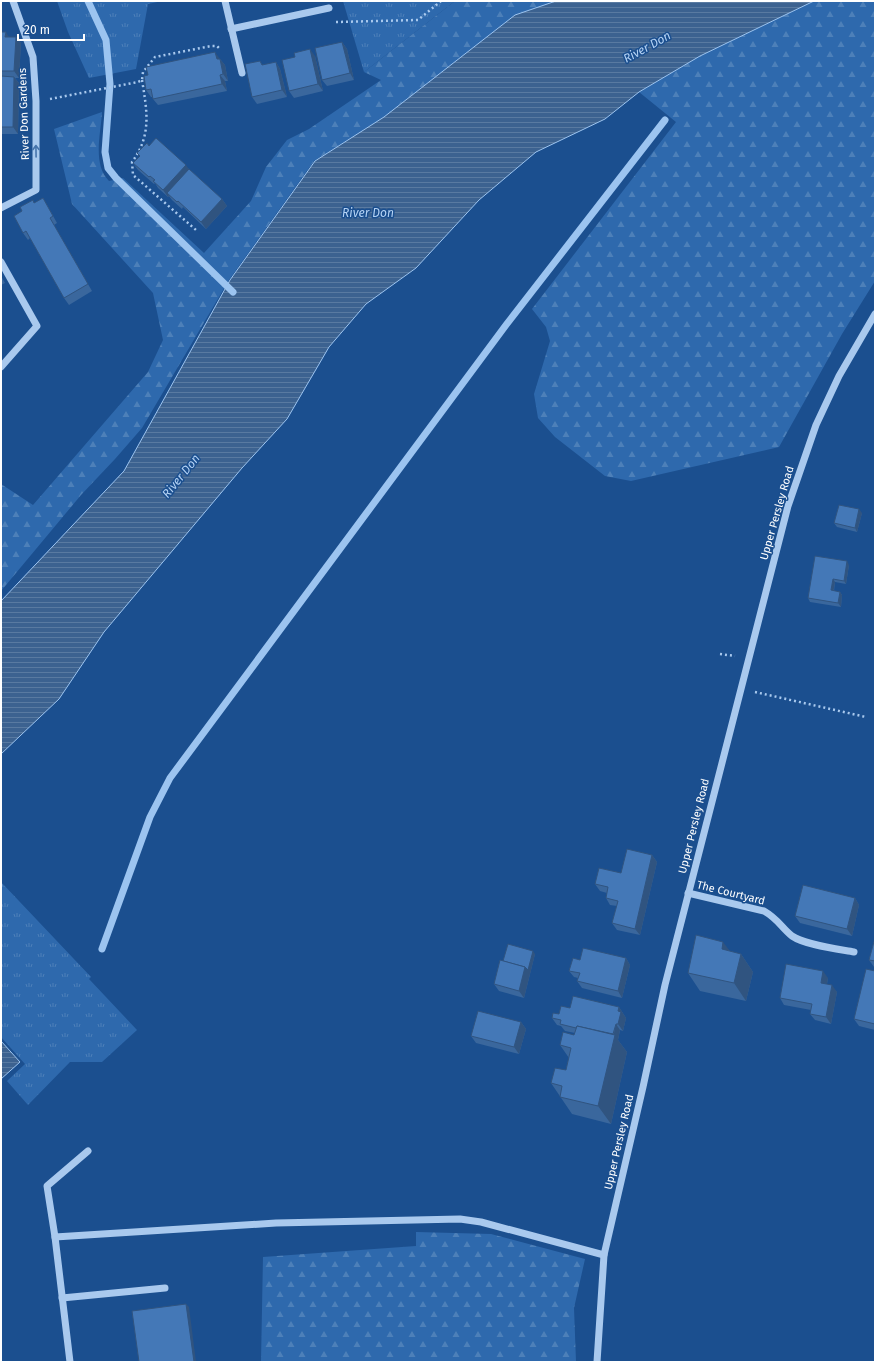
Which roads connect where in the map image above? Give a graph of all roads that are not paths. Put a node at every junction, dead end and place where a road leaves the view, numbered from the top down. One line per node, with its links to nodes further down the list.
1 (13, 1): 6 (street, River Don Gardens, one-way to 1)
2 (225, 1): 4 (street)
3 (329, 8): 4 (street)
4 (231, 29): 5 (street)
5 (242, 73)
6 (1, 208)
7 (1, 262): 9 (street)
8 (875, 314): 10 (street, Upper Persley Road)
9 (1, 367)
10 (688, 893): 11 (street, The Courtyard); 14 (street, Upper Persley Road)
11 (854, 952)
12 (88, 1151): 13 (street)
13 (55, 1237): 14 (street); 16 (street)
14 (604, 1255): 18 (street, Upper Persley Road)
15 (164, 1288): 16 (street)
16 (62, 1298): 17 (street)
17 (70, 1362)
18 (597, 1362)

